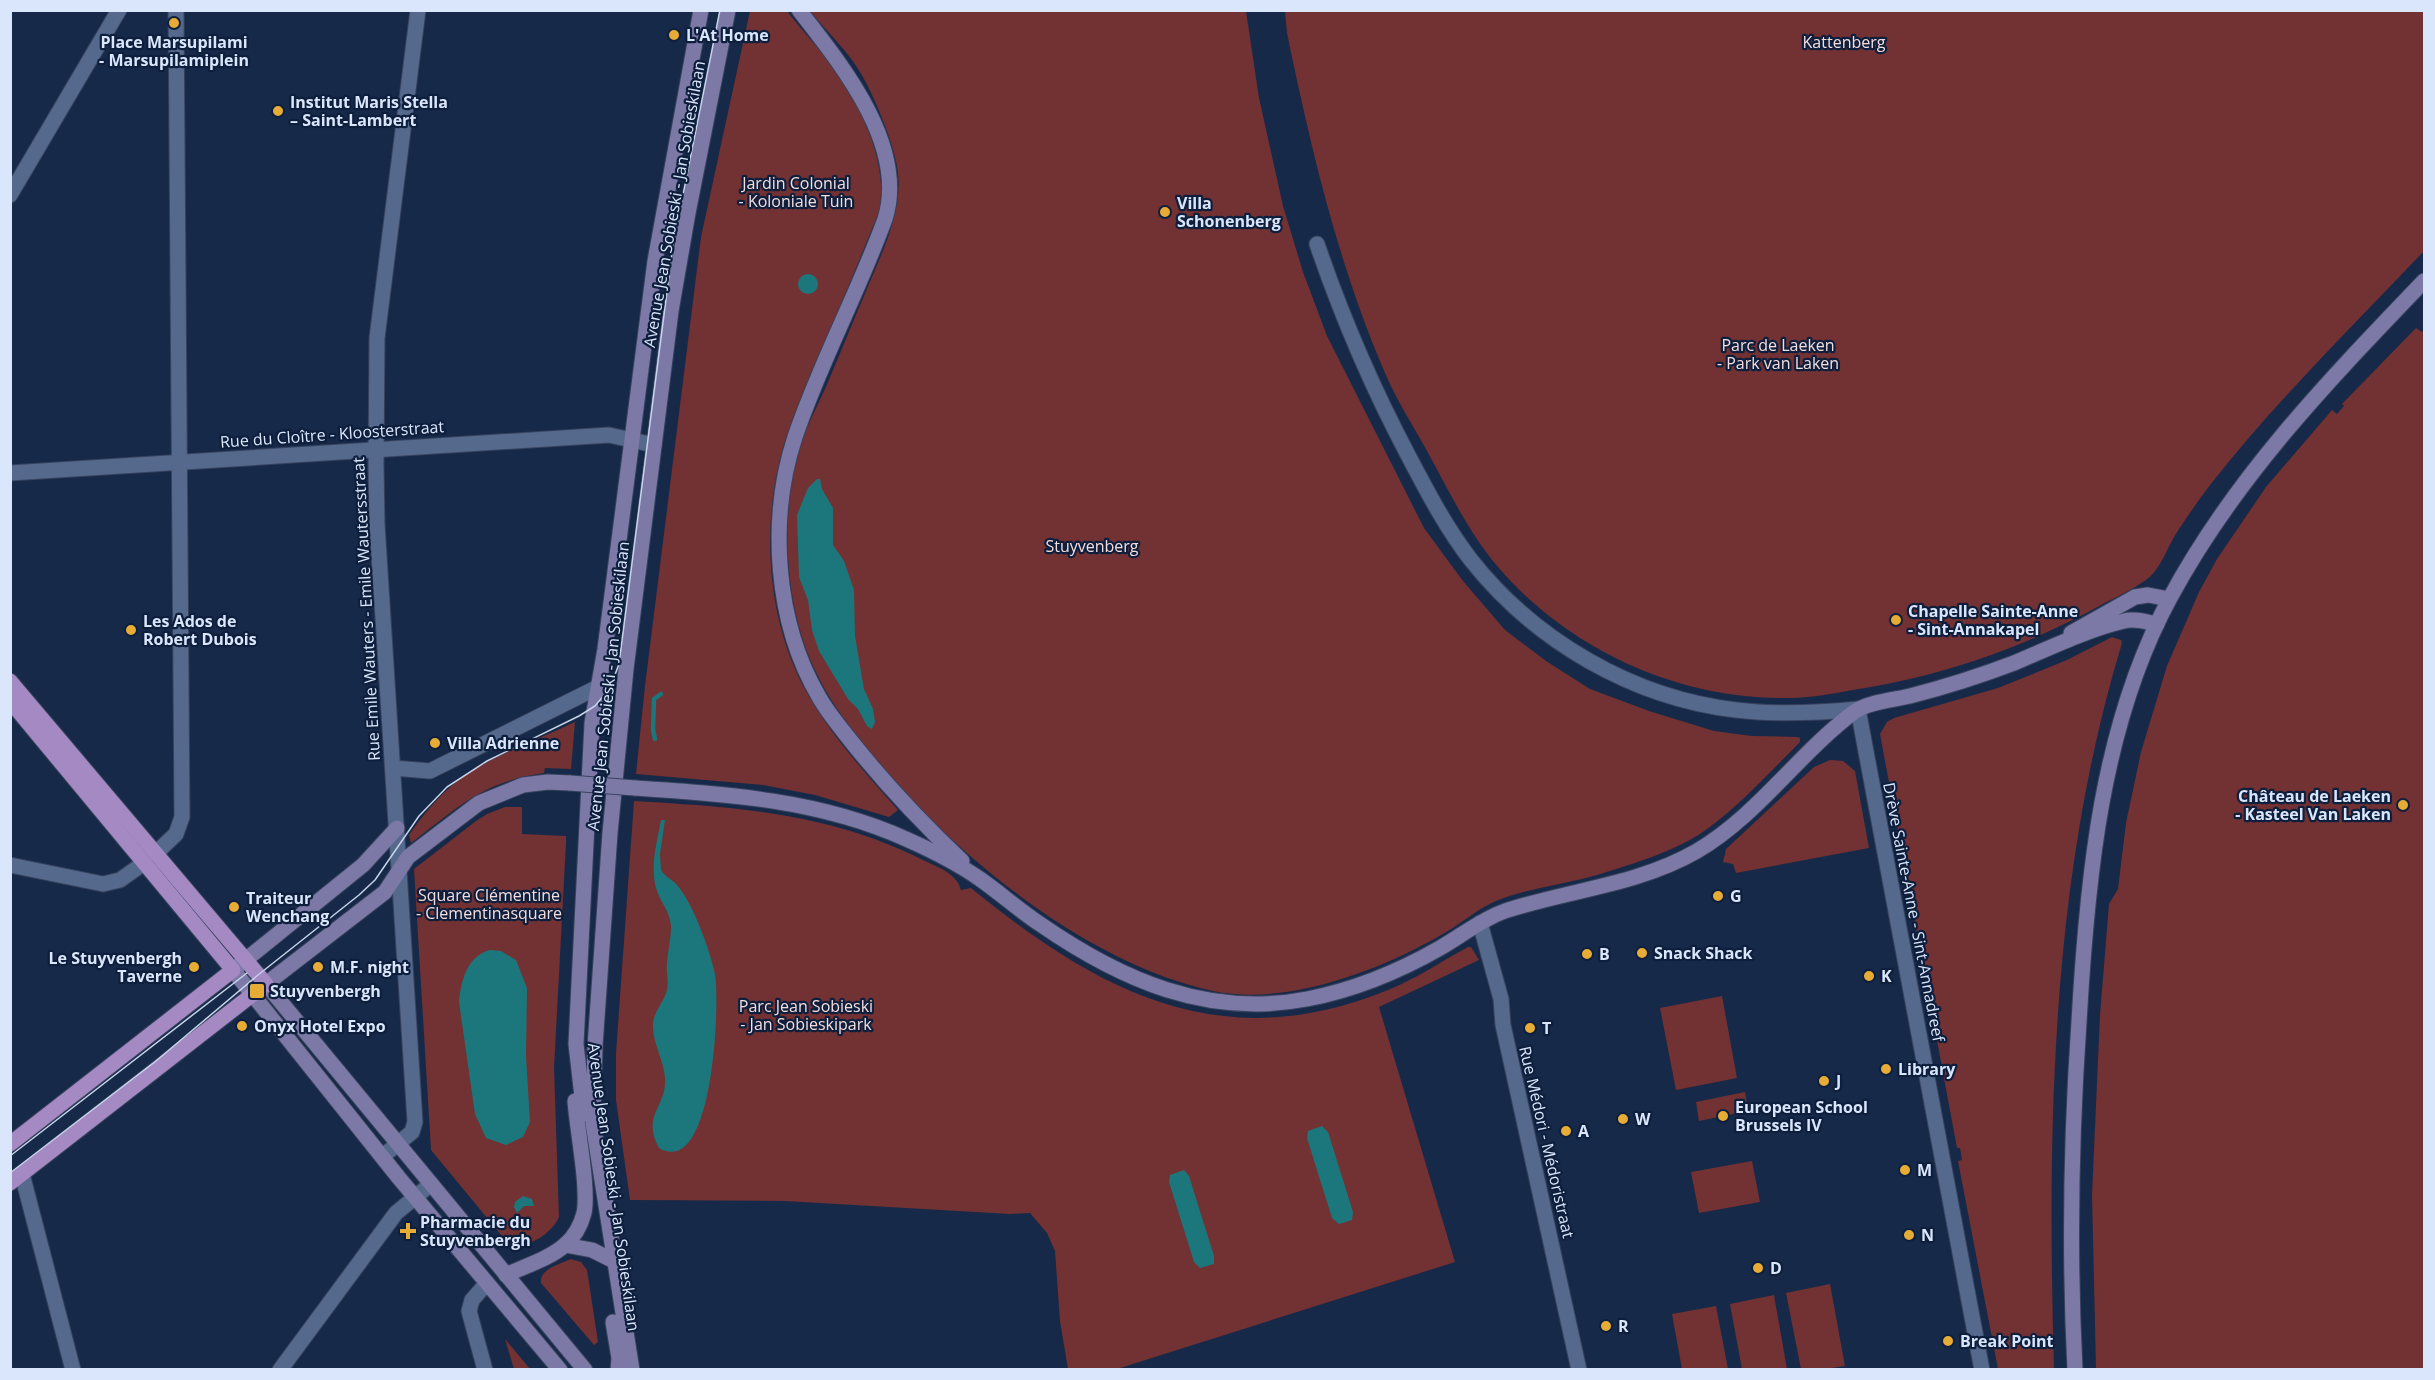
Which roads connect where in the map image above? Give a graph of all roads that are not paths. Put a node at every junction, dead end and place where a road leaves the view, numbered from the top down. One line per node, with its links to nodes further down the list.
1 (119, 10): 7 (street)
2 (176, 10): 13 (street)
3 (418, 10): 12 (street, Rue Emile Wauters - Emile Wautersstraat)
4 (701, 10): 10 (street, Avenue Jean Sobieski - Jan Sobieskilaan)
5 (728, 10): 11 (street, Avenue Jean Sobieski - Jan Sobieskilaan)
6 (799, 10): 27 (street)
7 (10, 195)
8 (1317, 244): 21 (street)
9 (2424, 281): 15 (street)
10 (631, 439): 11 (street, Rue du Cloître - Kloosterstraat); 12 (street, Rue du Cloître - Kloosterstraat); 19 (street, Avenue Jean Sobieski - Jan Sobieskilaan)
11 (654, 445): 40 (street, Avenue Jean Sobieski - Jan Sobieskilaan)
12 (376, 448): 13 (street, Rue du Cloître - Kloosterstraat); 22 (street, Rue Emile Wauters - Emile Wautersstraat)
13 (180, 462): 14 (street, Rue du Cloître - Kloosterstraat); 24 (street)
14 (10, 473)
15 (2169, 599): 16 (street); 17 (street)
16 (2157, 624): 17 (street); 52 (street)
17 (2046, 649): 21 (street)
18 (10, 681): 24 (main road)
19 (598, 687): 22 (street); 32 (street, Avenue Jean Sobieski - Jan Sobieskilaan)
20 (10, 701): 24 (main road)
21 (1858, 709): 28 (street); 51 (street, Drève Sainte-Anne - Sint-Annadreef)
22 (393, 768): 23 (street, Rue Emile Wauters - Emile Wautersstraat)
23 (397, 828): 26 (street, Rue Emile Wauters - Emile Wautersstraat); 29 (street)
24 (149, 858): 25 (street); 29 (main road)
25 (10, 866)
26 (400, 867): 27 (street, bridge); 30 (street); 34 (street, Rue Emile Wauters - Emile Wautersstraat)
27 (981, 879): 28 (street)
28 (1480, 923): 50 (street, Rue Médori - Médoristraat)
29 (238, 965): 30 (main road); 31 (street); 33 (main road)
30 (266, 984): 31 (main road); 34 (street)
31 (252, 996): 35 (street); 36 (main road)
32 (577, 1055): 39 (street); 40 (street, Avenue Jean Sobieski - Jan Sobieskilaan)
33 (10, 1144)
34 (398, 1144): 35 (street, Rue Emile Wauters - Emile Wautersstraat); 37 (street)
35 (383, 1156): 38 (street)
36 (16, 1178): 43 (street)
37 (431, 1184): 38 (street); 41 (street)
38 (416, 1196): 42 (street); 44 (street)
39 (565, 1245): 40 (street); 41 (street)
40 (608, 1258): 48 (street, Avenue Jean Sobieski - Jan Sobieskilaan); 49 (street, Avenue Jean Sobieski - Jan Sobieskilaan)
41 (506, 1275): 47 (street)
42 (487, 1283): 45 (street); 46 (street)
43 (73, 1370)
44 (280, 1370)
45 (485, 1370)
46 (560, 1370)
47 (585, 1370)
48 (618, 1370)
49 (632, 1370)
50 (1579, 1370)
51 (1982, 1370)
52 (2075, 1370)

